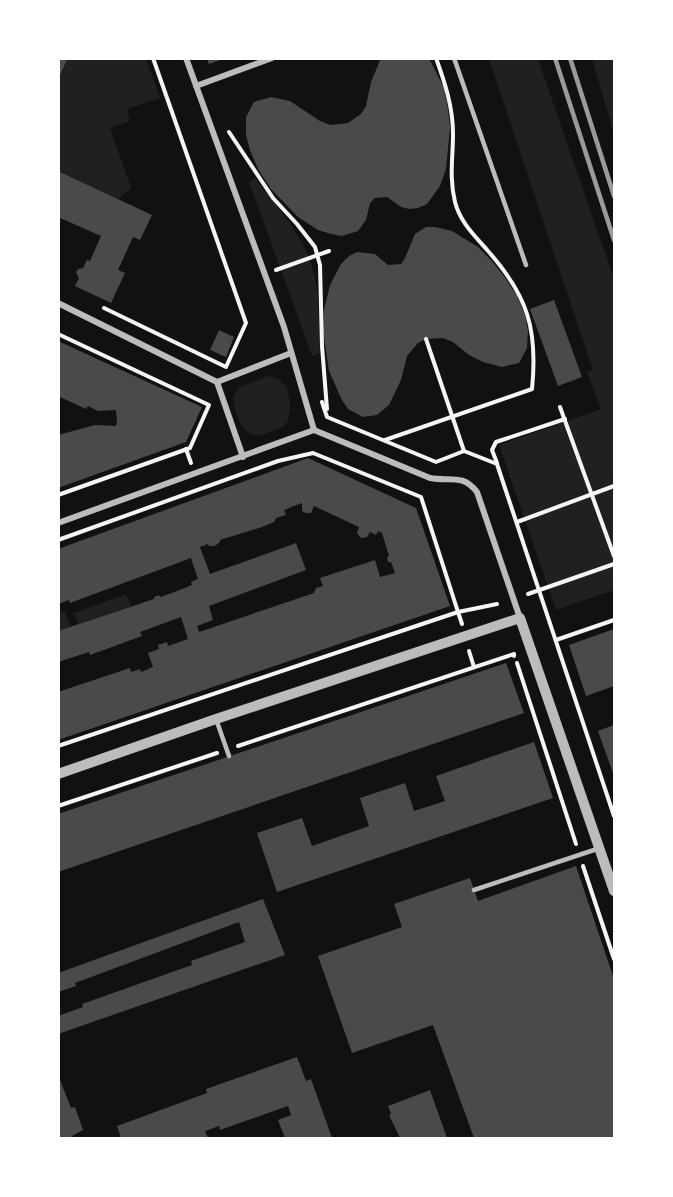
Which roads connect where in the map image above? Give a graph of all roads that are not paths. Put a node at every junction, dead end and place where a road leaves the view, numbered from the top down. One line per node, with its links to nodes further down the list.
1 (186, 58): 4 (street)
2 (272, 58): 4 (street)
3 (454, 58): 5 (lane)
4 (196, 86): 7 (street)
5 (526, 265)
6 (58, 303): 8 (street)
7 (291, 353): 8 (street); 9 (street)
8 (217, 382): 10 (street)
9 (315, 430): 10 (street); 12 (street)
10 (243, 457): 11 (street)
11 (58, 523)
12 (520, 618): 13 (street); 16 (street)
13 (216, 718): 14 (lane); 15 (street)
14 (229, 756)
15 (58, 774)
16 (600, 848): 17 (lane); 18 (street)
17 (474, 890)
18 (615, 891)

